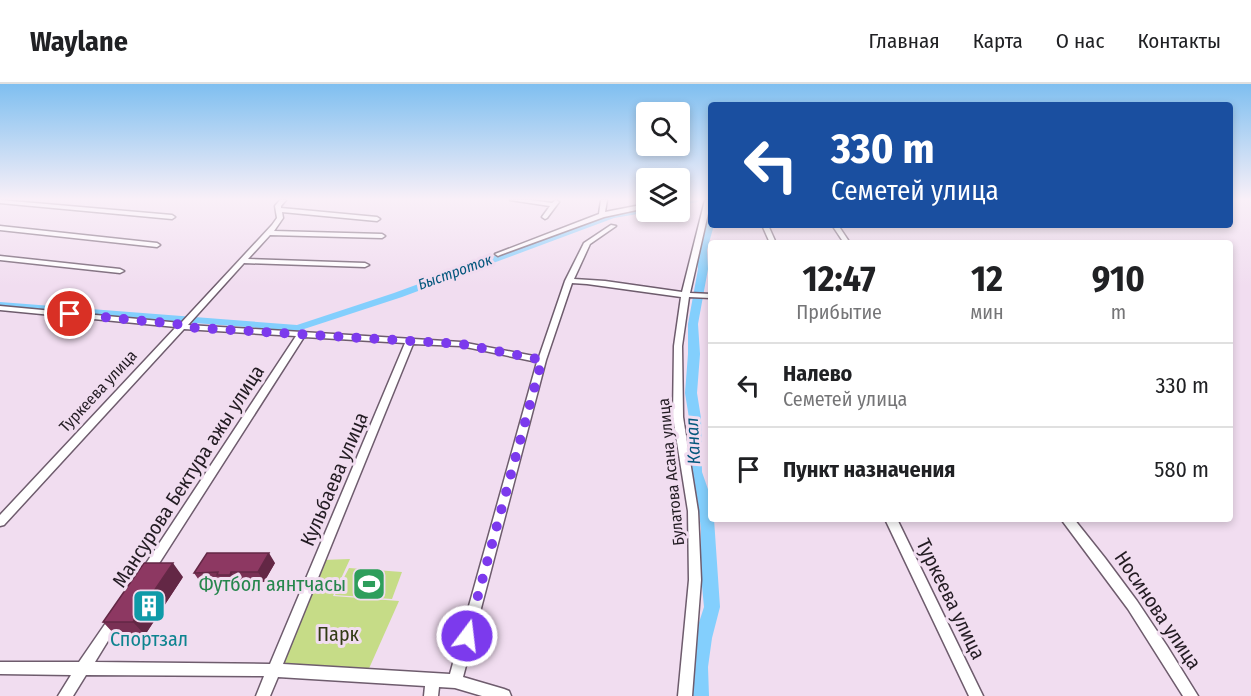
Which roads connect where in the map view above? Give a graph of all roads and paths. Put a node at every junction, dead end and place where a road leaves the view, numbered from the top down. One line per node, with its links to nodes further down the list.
1 (5, 229): 8 (street)
2 (271, 229): 6 (street, Туркеева улица)
3 (566, 229): 9 (street)
4 (609, 229): 14 (street)
5 (701, 229): 16 (street, Булатова Асана улица)
6 (267, 233): 7 (street); 11 (street, Туркеева улица)
7 (382, 236)
8 (157, 245)
9 (498, 254)
10 (0, 258): 13 (street)
11 (241, 261): 12 (street); 18 (street, Туркеева улица)
12 (365, 265)
13 (120, 272)
14 (569, 281): 16 (street); 21 (street)
15 (708, 296): 16 (street)
16 (685, 297): 36 (street, Булатова Асана улица)
17 (0, 308): 18 (street)
18 (182, 327): 19 (street); 22 (street, Туркеева улица)
19 (301, 335): 20 (street); 25 (street, Мансурова Бектура ажы улица)
20 (410, 342): 21 (street); 29 (street, Кульбаева улица)
21 (542, 360): 31 (street)
22 (0, 522)
23 (892, 522): 37 (street, Туркеева улица)
24 (1070, 522): 38 (street, Носинова улица)
25 (141, 580)
26 (122, 610): 28 (street, Мансурова Бектура ажы улица)
27 (0, 668): 28 (street)
28 (83, 668): 29 (street); 32 (street, Мансурова Бектура ажы улица)
29 (274, 670): 30 (street); 33 (street, Кульбаева улица)
30 (433, 679): 31 (street); 34 (street)
31 (455, 681): 35 (street)
32 (65, 696)
33 (263, 696)
34 (432, 696)
35 (504, 696)
36 (685, 696)
37 (976, 696)
38 (1191, 696)

